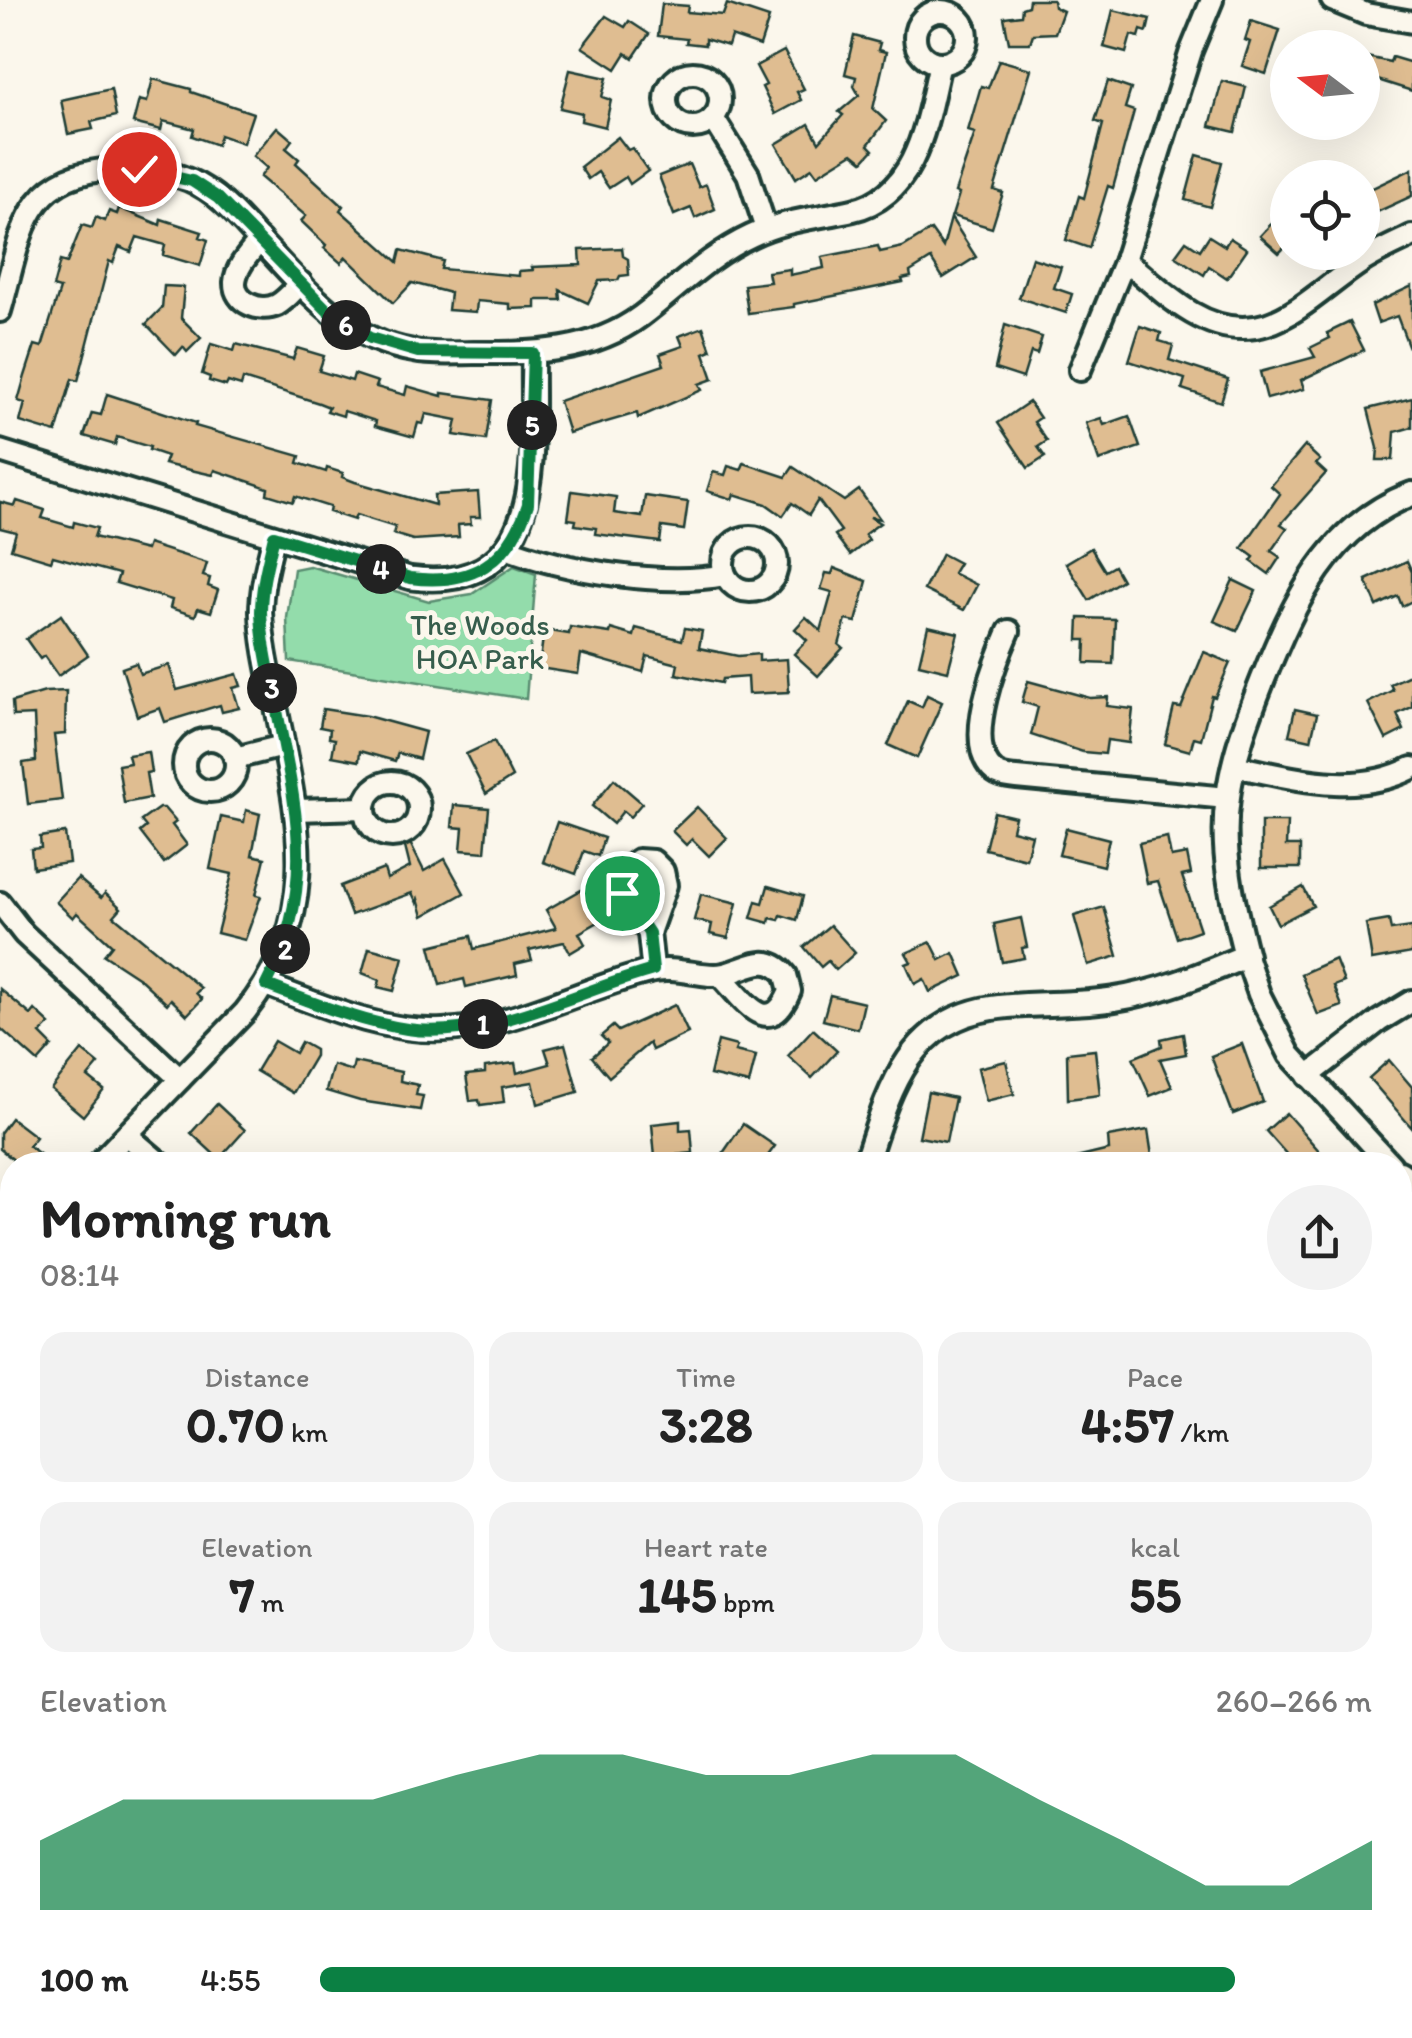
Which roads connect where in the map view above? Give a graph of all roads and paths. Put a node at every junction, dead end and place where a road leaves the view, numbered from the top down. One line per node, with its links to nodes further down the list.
1 (1212, 0): 9 (street)
2 (1332, 0): 3 (street)
3 (1412, 22)
4 (940, 64): 6 (street)
5 (714, 118): 6 (street)
6 (766, 228): 12 (street)
7 (1412, 236): 9 (street)
8 (260, 240): 10 (street); 10 (street); 11 (street)
9 (1125, 260): 13 (street)
10 (302, 283): 12 (street)
11 (0, 312)
12 (533, 353): 17 (street)
13 (1080, 370)
14 (0, 451): 16 (street)
15 (1412, 494): 22 (street)
16 (274, 536): 17 (street); 20 (street)
17 (506, 548): 18 (street)
18 (724, 574)
19 (1009, 630): 24 (street)
20 (284, 746): 21 (street); 26 (street)
21 (235, 758)
22 (1234, 766): 23 (street); 24 (street)
23 (1412, 768)
24 (1227, 798): 29 (street)
25 (364, 808): 26 (street)
26 (296, 810): 32 (street)
27 (0, 902): 35 (street)
28 (649, 933): 30 (street)
29 (1246, 956): 34 (street); 39 (street)
30 (653, 970): 31 (street); 32 (street)
31 (721, 976)
32 (266, 985): 35 (street)
33 (1412, 1002): 34 (street)
34 (1308, 1076): 40 (street)
35 (180, 1079): 36 (street)
36 (128, 1136): 37 (street); 38 (street)
37 (111, 1152)
38 (147, 1152)
39 (870, 1152)
40 (1380, 1152)

